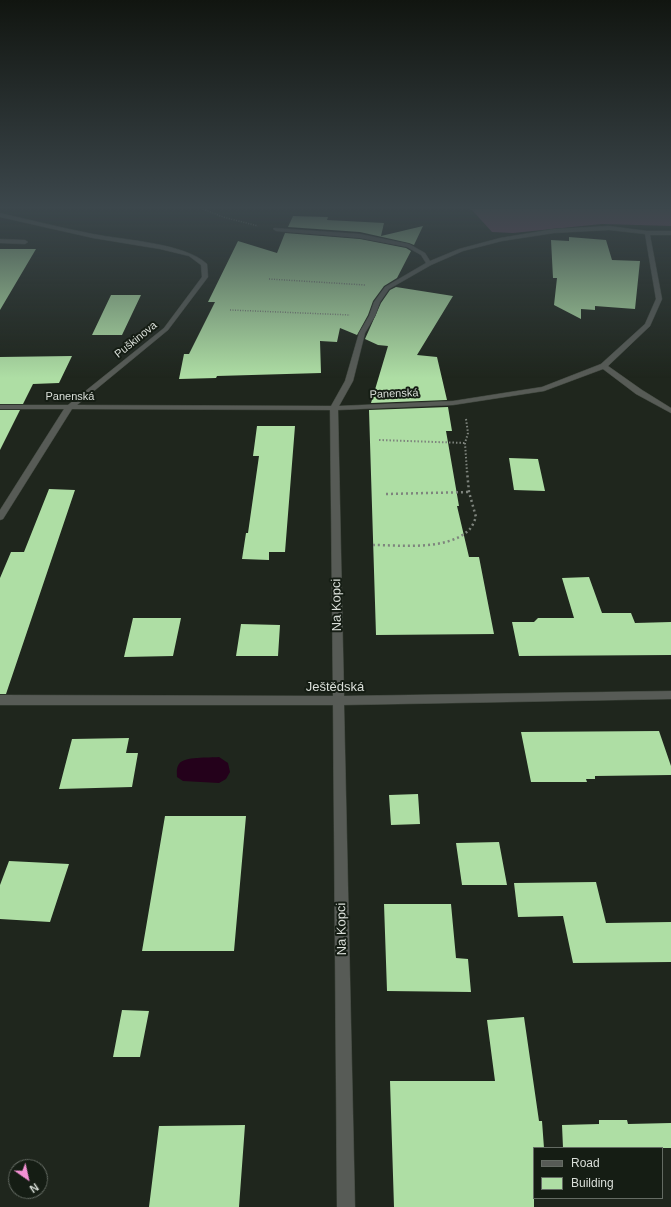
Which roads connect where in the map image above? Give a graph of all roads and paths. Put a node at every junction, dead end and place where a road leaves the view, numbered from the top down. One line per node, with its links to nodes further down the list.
1 (204, 265): 11 (street, Puškinova)
2 (427, 265): 5 (street)
3 (653, 265): 8 (street, Panenská)
4 (269, 279): 5 (path)
5 (387, 288): 7 (street)
6 (230, 310): 7 (path)
7 (372, 316): 12 (street)
8 (604, 366): 9 (street, Panenská); 13 (street)
9 (453, 403): 12 (street, Panenská); 15 (path)
10 (0, 407): 11 (street, Panenská)
11 (69, 408): 12 (street, Panenská); 18 (street, Puškinova)
12 (334, 408): 22 (street, Na Kopci)
13 (671, 411)
14 (379, 440): 15 (path)
15 (465, 443): 16 (path)
16 (469, 492): 17 (path); 19 (path)
17 (386, 494)
18 (0, 517)
19 (373, 545)
20 (671, 695): 22 (street, Ještědská)
21 (0, 700): 22 (street, Ještědská)
22 (338, 701): 23 (street, Na Kopci)
23 (346, 1207)

